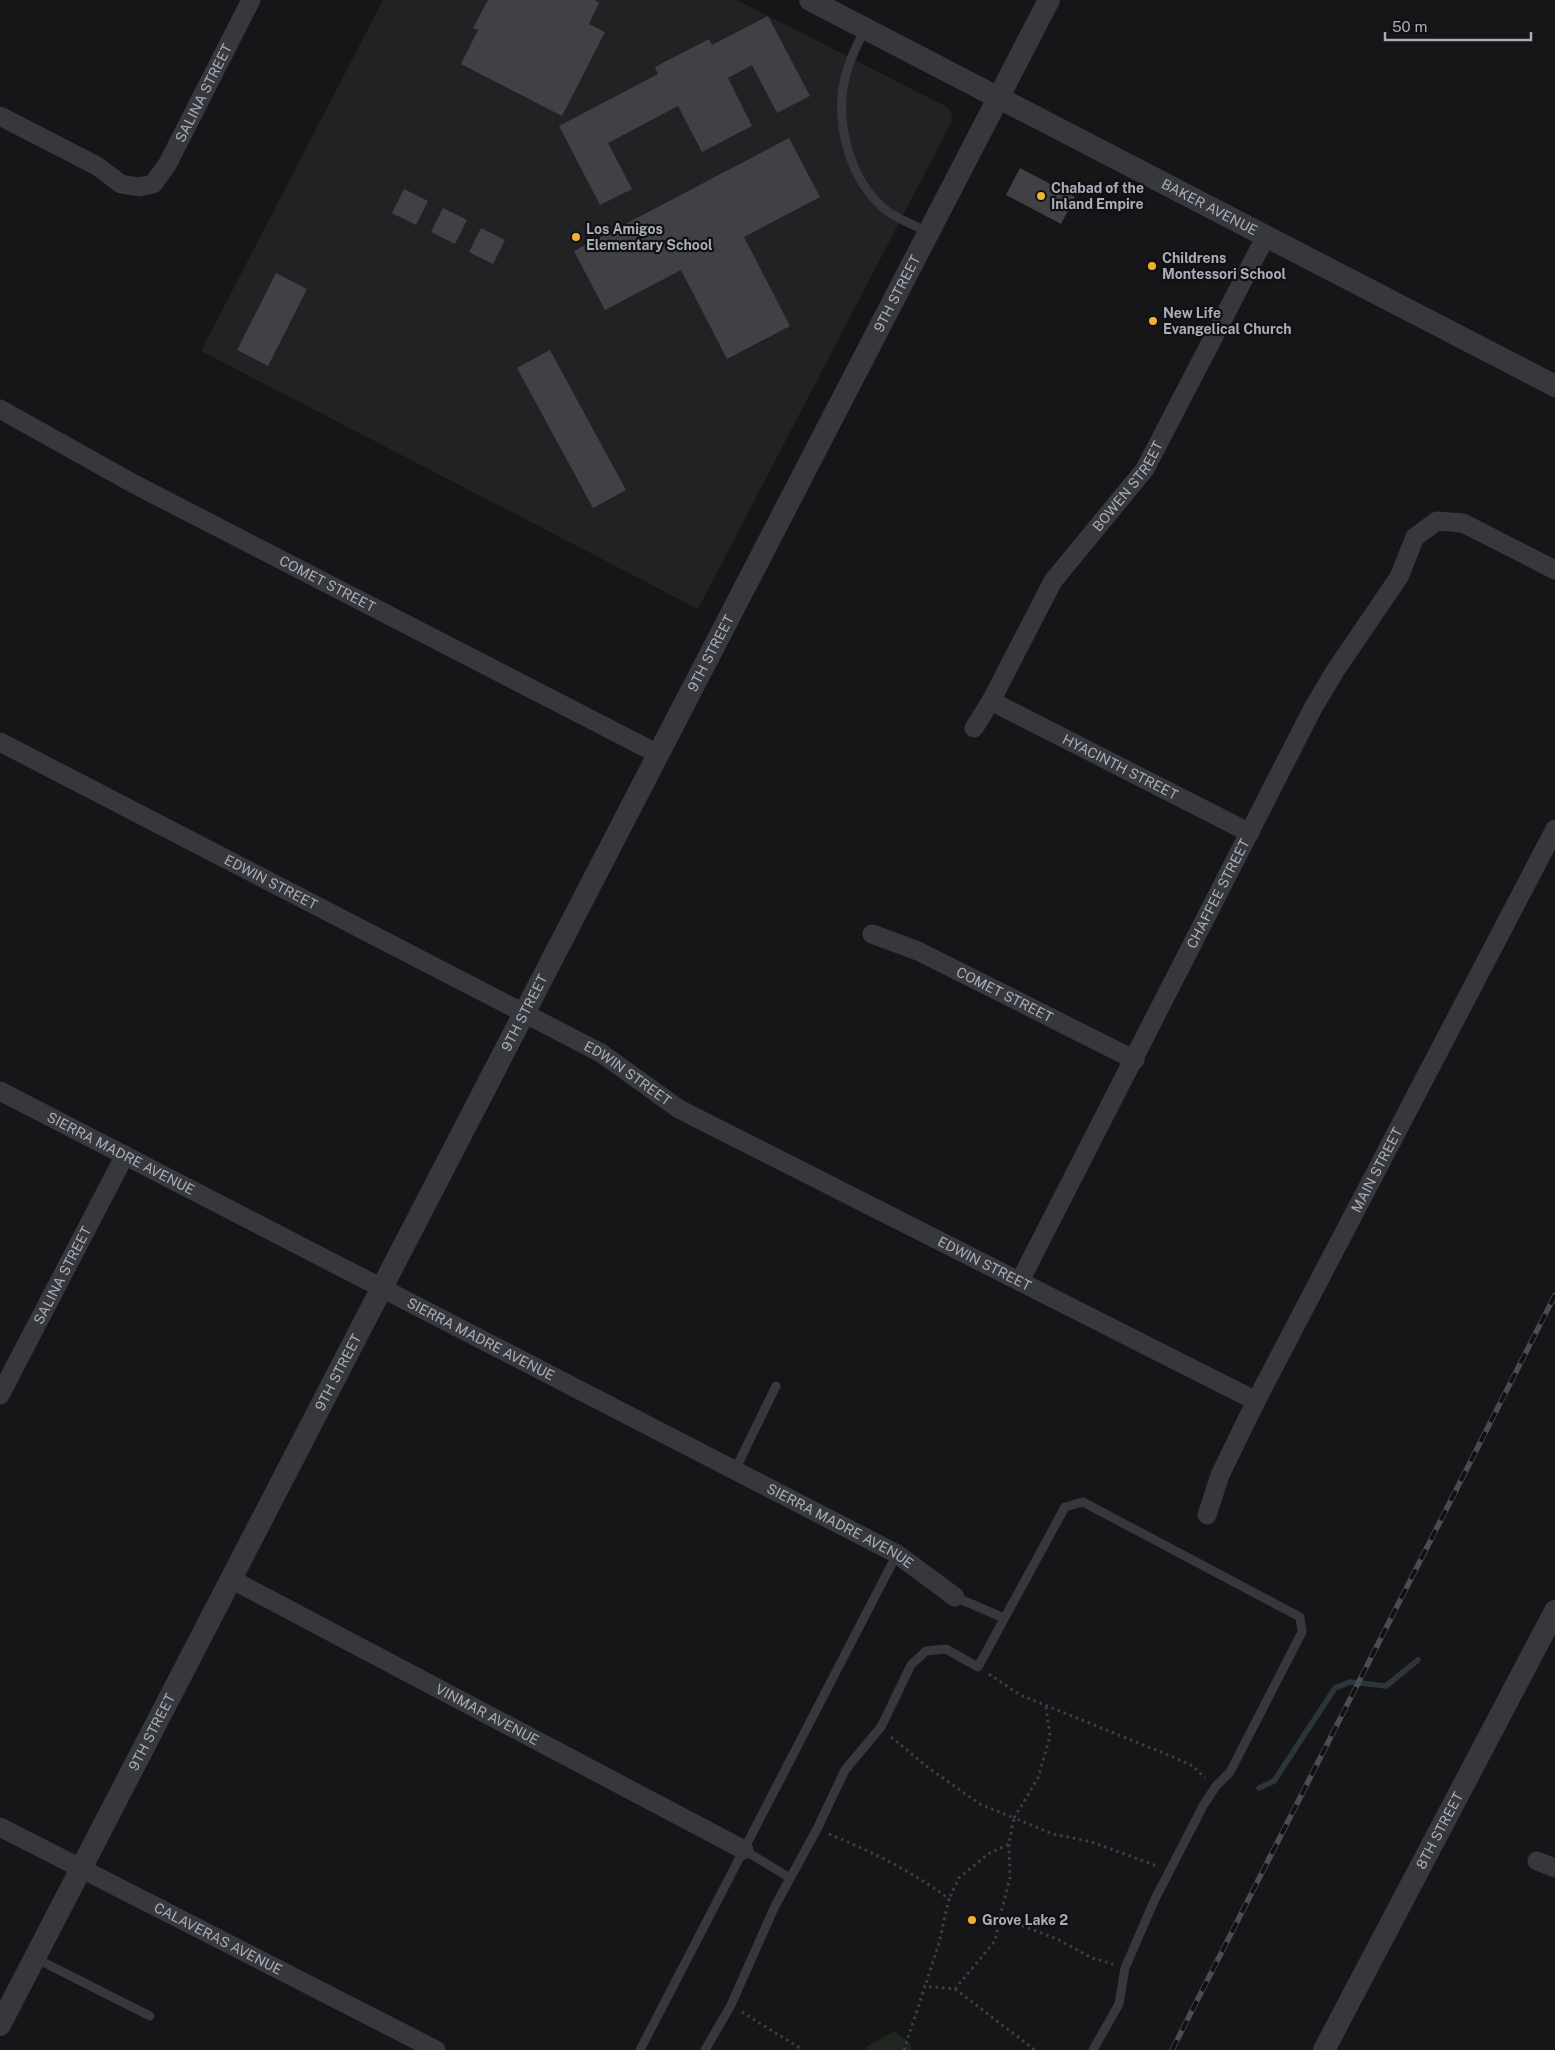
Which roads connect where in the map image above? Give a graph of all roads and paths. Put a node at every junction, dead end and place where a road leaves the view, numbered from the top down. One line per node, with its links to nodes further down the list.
1 (251, 0): 6 (street, SALINA STREET)
2 (810, 0): 4 (street, BAKER AVENUE)
3 (1048, 0): 5 (street, 9TH STREET)
4 (865, 28): 5 (street, BAKER AVENUE); 7 (lane)
5 (998, 96): 7 (street, 9TH STREET); 8 (street, BAKER AVENUE)
6 (0, 116)
7 (928, 232): 15 (street, 9TH STREET)
8 (1266, 236): 9 (street, BAKER AVENUE); 12 (street, BOWEN STREET)
9 (1555, 386)
10 (0, 409): 15 (street, COMET STREET)
11 (1555, 570): 17 (street, CHAFFEE STREET)
12 (991, 701): 13 (street, BOWEN STREET); 17 (street, HYACINTH STREET)
13 (974, 728)
14 (0, 742): 19 (street, EDWIN STREET)
15 (658, 754): 19 (street, 9TH STREET)
16 (1555, 828): 27 (street, MAIN STREET)
17 (1250, 833): 20 (street, CHAFFEE STREET)
18 (872, 934): 20 (street, COMET STREET)
19 (524, 1012): 23 (street, EDWIN STREET); 24 (street, 9TH STREET)
20 (1135, 1060): 23 (street, CHAFFEE STREET)
21 (0, 1091): 22 (street, SIERRA MADRE AVENUE)
22 (125, 1155): 24 (street, SIERRA MADRE AVENUE); 26 (street, SALINA STREET)
23 (1020, 1281): 27 (street, EDWIN STREET)
24 (381, 1288): 28 (street, SIERRA MADRE AVENUE); 31 (street, 9TH STREET)
25 (776, 1386): 28 (lane)
26 (0, 1394)
27 (1256, 1401): 29 (street, MAIN STREET)
28 (735, 1470): 30 (street, SIERRA MADRE AVENUE)
29 (1207, 1515)
30 (897, 1554): 32 (street, SIERRA MADRE AVENUE); 43 (lane)
31 (231, 1579): 43 (street, VINMAR AVENUE); 46 (street, 9TH STREET)
32 (955, 1597): 34 (lane)
33 (1555, 1611): 65 (street, 8TH STREET)
34 (1004, 1618): 35 (lane); 38 (lane)
35 (978, 1667): 36 (path); 37 (lane)
36 (1046, 1707): 38 (path); 39 (path)
37 (881, 1727): 39 (path); 41 (lane)
38 (1216, 1786): 47 (lane)
39 (1014, 1818): 42 (path); 47 (path)
40 (0, 1827): 46 (street, CALAVERAS AVENUE)
41 (817, 1829): 48 (lane); 49 (path)
42 (1009, 1844): 49 (path); 50 (path)
43 (744, 1850): 48 (lane); 59 (lane)
44 (1537, 1861): 45 (street)
45 (1555, 1868)
46 (81, 1869): 51 (street, 9TH STREET); 58 (street, CALAVERAS AVENUE)
47 (1170, 1871): 52 (lane)
48 (790, 1878): 55 (lane)
49 (949, 1899): 53 (path)
50 (1000, 1917): 52 (path); 54 (path)
51 (34, 1958): 56 (lane); 57 (street, 9TH STREET)
52 (1125, 1968): 64 (lane)
53 (925, 1986): 54 (path); 62 (path)
54 (955, 1989): 63 (path)
55 (731, 2005): 60 (lane); 61 (path)
56 (150, 2016)
57 (0, 2025)
58 (436, 2050)
59 (640, 2050)
60 (705, 2050)
61 (803, 2050)
62 (904, 2050)
63 (1035, 2050)
64 (1094, 2050)
65 (1324, 2050)

